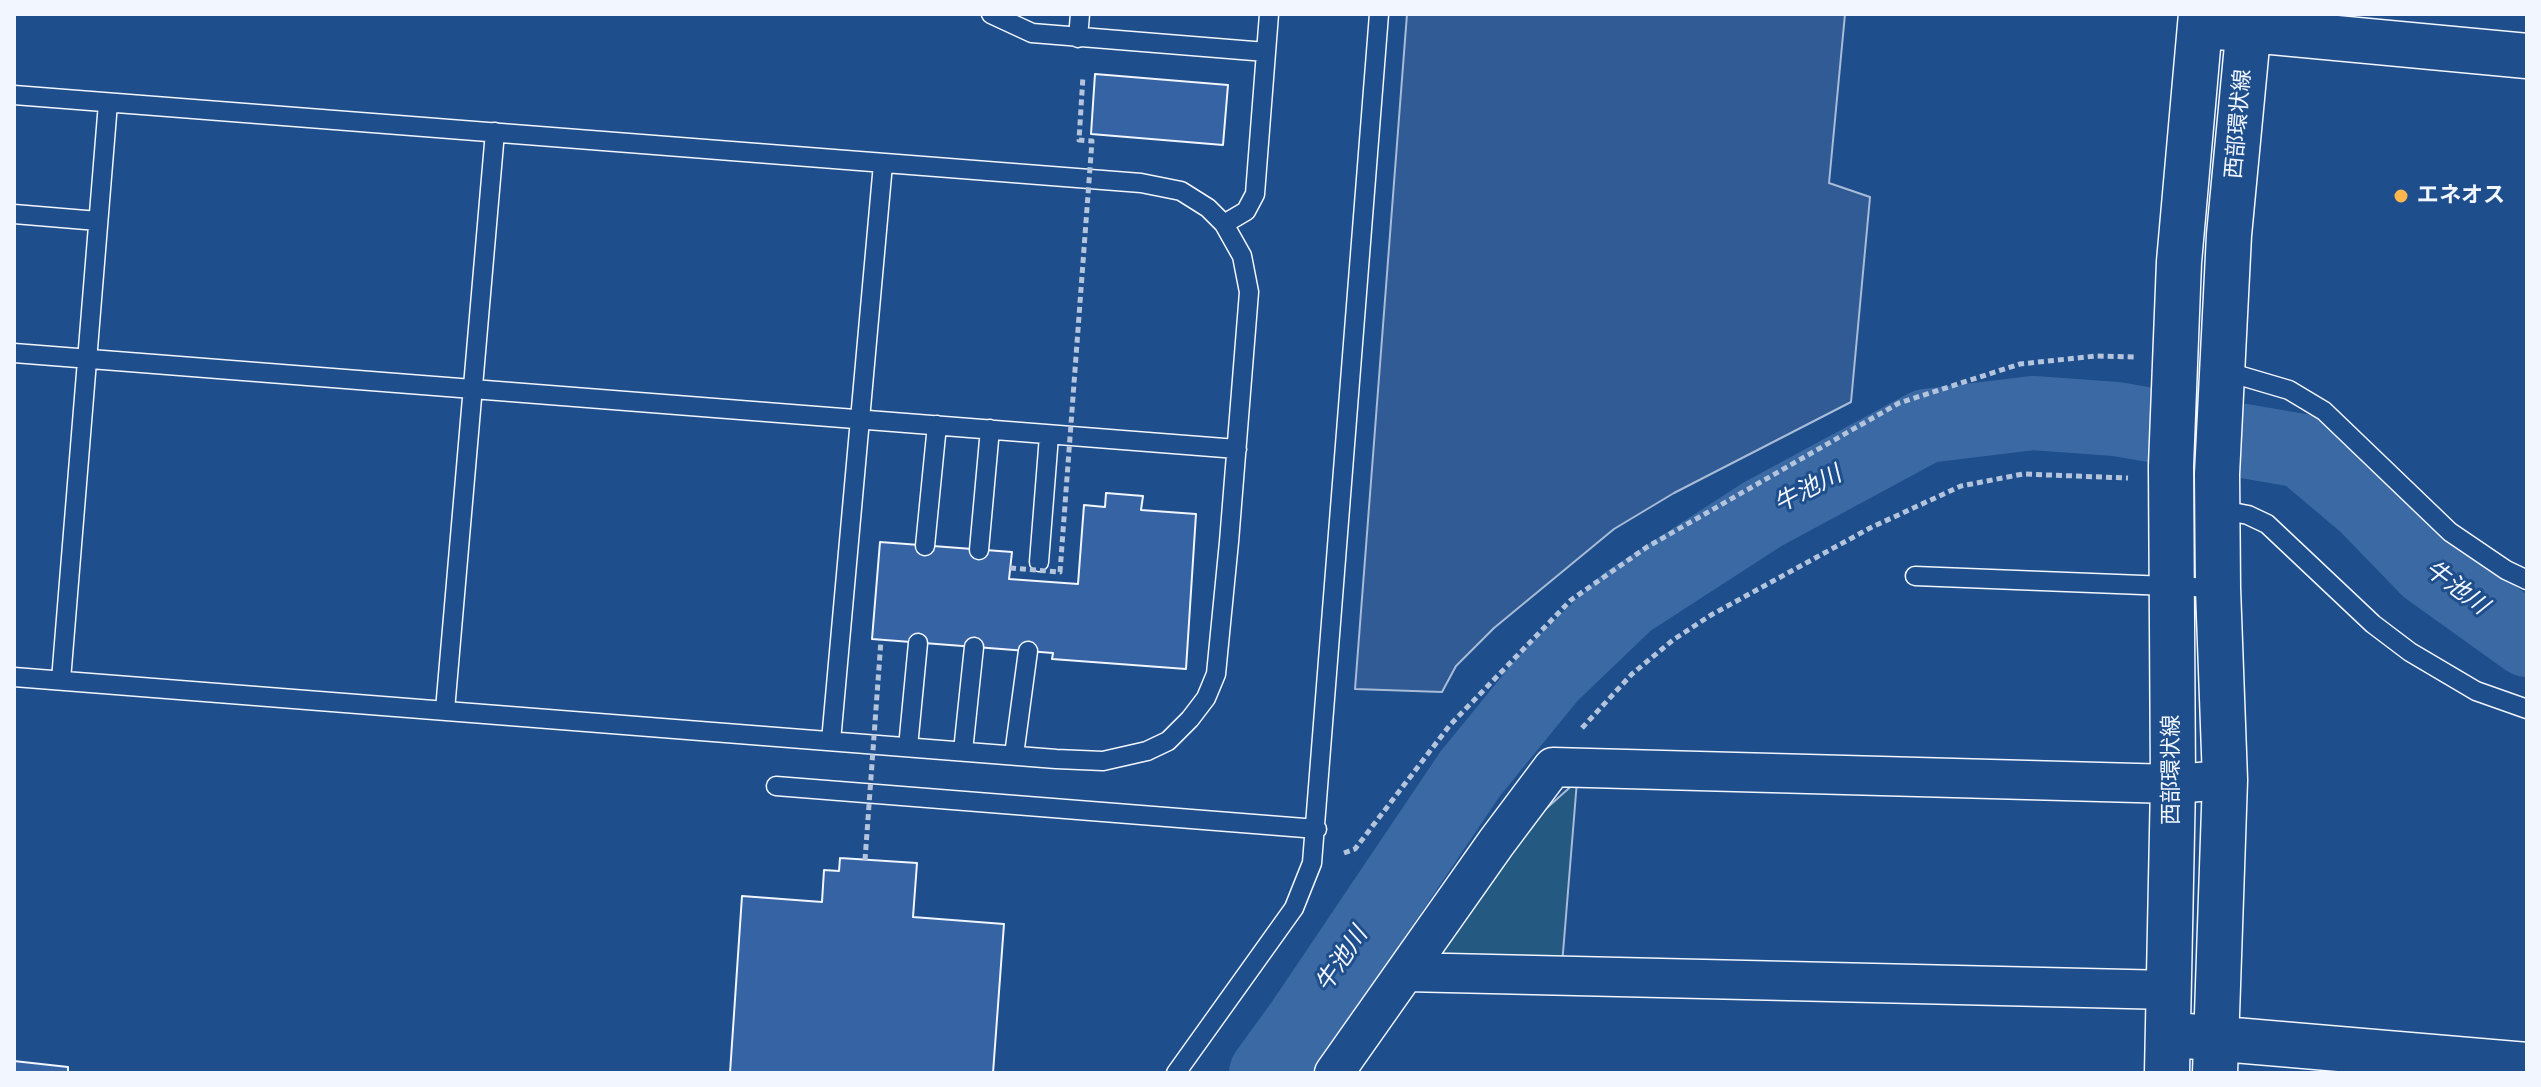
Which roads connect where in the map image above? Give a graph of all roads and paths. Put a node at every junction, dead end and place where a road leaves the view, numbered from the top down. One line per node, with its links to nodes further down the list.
1 (991, 14): 7 (lane)
2 (1080, 14): 7 (lane)
3 (1269, 14): 8 (lane)
4 (1379, 14): 54 (lane)
5 (2200, 19): 6 (street); 20 (street)
6 (2249, 22): 9 (street); 21 (street, 西部環状線)
7 (1078, 38): 8 (lane)
8 (1266, 52): 17 (lane)
9 (2527, 56)
10 (1083, 76): 33 (path, bridge)
11 (14, 95): 12 (lane)
12 (108, 103): 13 (lane); 16 (lane)
13 (495, 132): 14 (lane); 22 (lane)
14 (883, 164): 17 (lane); 23 (lane)
15 (14, 214): 16 (lane)
16 (98, 221): 19 (lane)
17 (1224, 224): 27 (lane)
18 (14, 353): 19 (lane)
19 (87, 359): 22 (lane); 43 (lane)
20 (2175, 363): 28 (street, 西部環状線); 56 (path)
21 (2221, 374): 29 (street, 西部環状線); 35 (lane)
22 (473, 389): 23 (lane); 45 (lane)
23 (860, 419): 24 (lane); 46 (lane)
24 (937, 425): 25 (lane); 30 (lane)
25 (990, 429): 26 (lane); 31 (lane)
26 (1049, 436): 27 (lane); 32 (lane)
27 (1237, 449): 49 (lane)
28 (2171, 473): 36 (street, 西部環状線); 50 (path)
29 (2217, 492): 37 (street); 44 (lane)
30 (925, 546)
31 (979, 550)
32 (1039, 562)
33 (1010, 568)
34 (1915, 576): 36 (lane)
35 (2527, 580)
36 (2171, 586): 37 (lane); 52 (street, 西部環状線)
37 (2218, 588): 51 (street)
38 (881, 640): 55 (path, bridge)
39 (918, 643): 47 (lane)
40 (974, 647): 48 (lane)
41 (1028, 651): 49 (lane)
42 (14, 677): 43 (lane)
43 (61, 680): 45 (lane)
44 (2527, 709)
45 (445, 710): 46 (lane)
46 (831, 741): 47 (lane)
47 (908, 747): 48 (lane)
48 (963, 751): 49 (lane)
49 (1014, 755)
50 (1553, 767): 52 (street); 57 (street)
51 (2225, 780): 52 (street); 60 (street)
52 (2173, 784): 58 (street, 西部環状線)
53 (776, 786): 54 (lane)
54 (1317, 829): 56 (lane)
55 (865, 860)
56 (1312, 863): 62 (lane)
57 (1406, 972): 58 (street); 63 (street)
58 (2170, 990): 59 (street, 西部環状線)
59 (2168, 1054): 60 (street)
60 (2217, 1055): 61 (street)
61 (2527, 1065)
62 (1176, 1073)
63 (1334, 1073)

